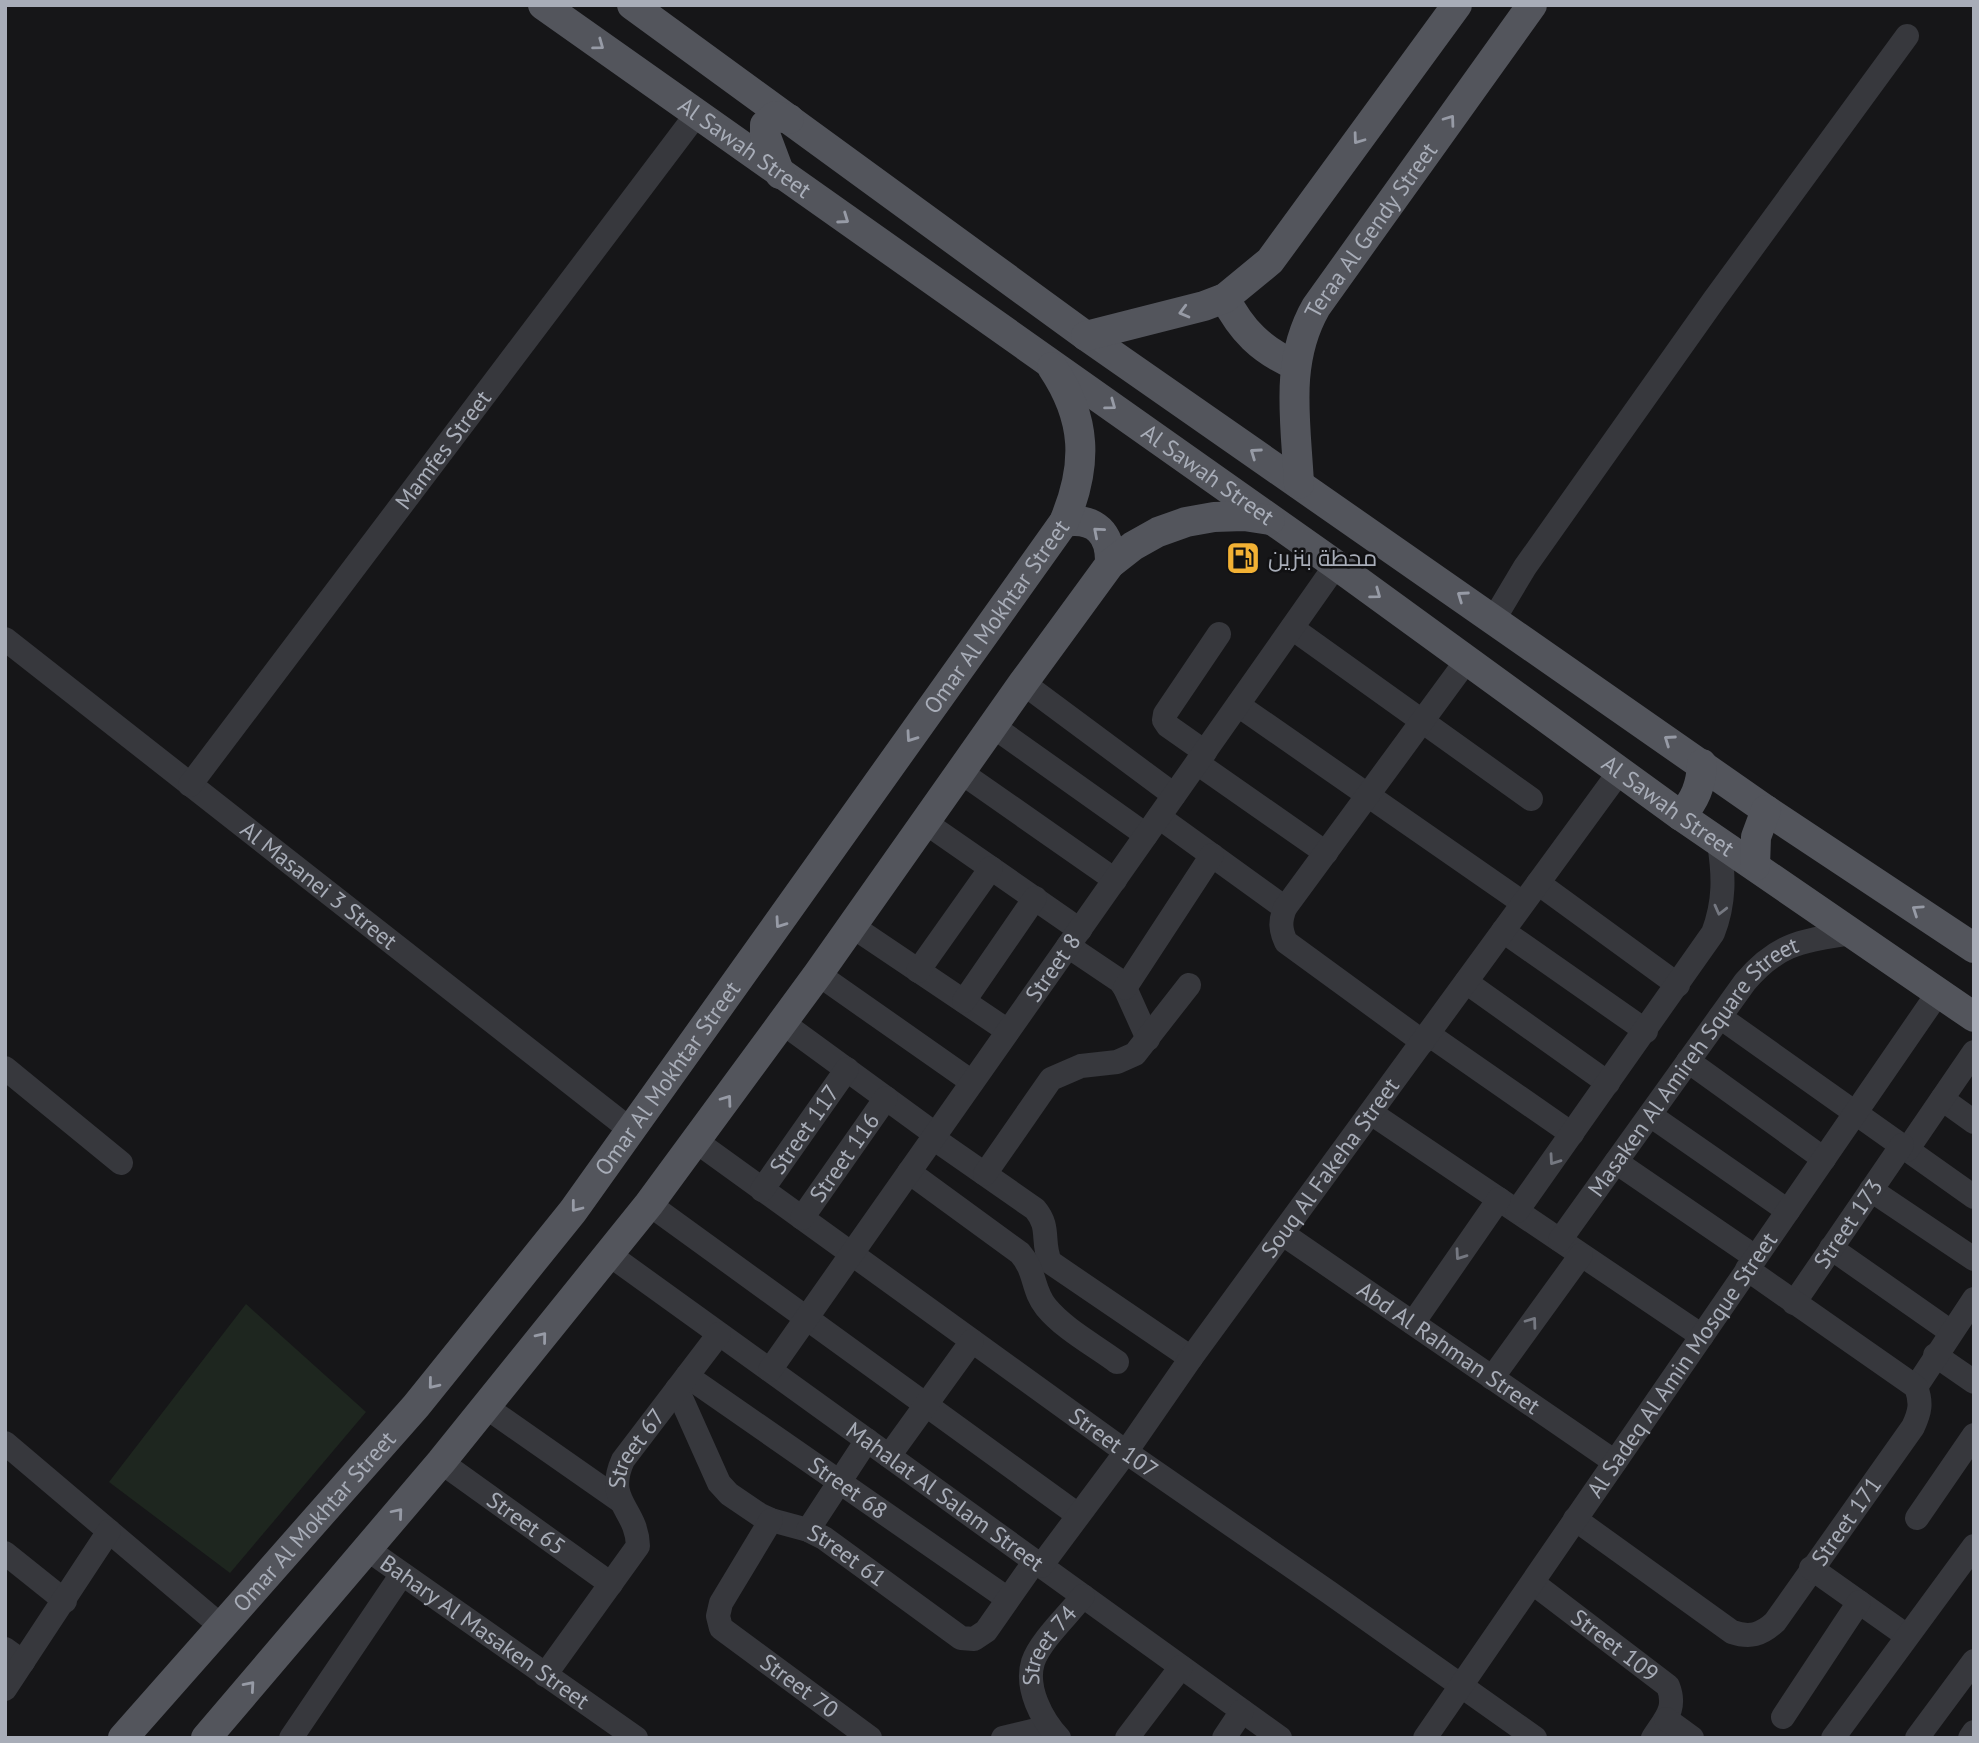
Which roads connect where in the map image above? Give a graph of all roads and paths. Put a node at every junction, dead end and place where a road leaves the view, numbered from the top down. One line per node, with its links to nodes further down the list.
1 (543, 5): 7 (main road, Al Sawah Street, one-way to 7)
2 (632, 5): 6 (main road, Al Sawah Street)
3 (1457, 5): 10 (main road, one-way to 10)
4 (1532, 5): 13 (main road, Teraa Al Gendy Street, one-way to 4)
5 (1907, 36): 19 (street)
6 (687, 47): 7 (main road); 8 (main road, Al Sawah Street)
7 (696, 115): 9 (main road, Al Sawah Street); 32 (street, Mamfes Street)
8 (789, 119): 9 (main road); 11 (main road, Al Sawah Street)
9 (780, 174): 12 (main road, Al Sawah Street, one-way to 12)
10 (1225, 298): 11 (main road, one-way to 11); 13 (main road)
11 (1086, 337): 14 (main road, Al Sawah Street, one-way to 11)
12 (1048, 360): 15 (main road, Al Sawah Street, one-way to 15); 16 (main road, Omar Al Mokhtar Street)
13 (1295, 365): 14 (main road, Teraa Al Gendy Street)
14 (1299, 484): 19 (main road, Al Sawah Street, one-way to 14)
15 (1273, 521): 17 (main road); 18 (main road, Al Sawah Street)
16 (1064, 522): 17 (main road, one-way to 16); 83 (main road, Omar Al Mokhtar Street, one-way to 83)
17 (1110, 564): 24 (main road)
18 (1336, 565): 20 (street, Street 8); 23 (main road, Al Sawah Street, one-way to 23)
19 (1494, 619): 29 (main road, Al Sawah Street, one-way to 19)
20 (1292, 628): 25 (street, Street 8); 26 (street)
21 (1219, 634): 28 (street)
22 (5, 639): 32 (street, Al Masanei 3 Street)
23 (1467, 660): 26 (street); 30 (main road, Al Sawah Street)
24 (1023, 683): 27 (main road); 33 (street)
25 (1238, 705): 28 (street, Street 8); 34 (street)
26 (1422, 721): 34 (street); 35 (street)
27 (994, 727): 31 (main road); 39 (street)
28 (1201, 757): 33 (street, Street 8); 41 (street)
29 (1702, 764): 36 (main road, Al Sawah Street); 37 (main road)
30 (1620, 771): 37 (main road, Al Sawah Street); 46 (street, Souq Al Fakeha Street)
31 (962, 773): 38 (main road); 45 (street)
32 (190, 785): 83 (street, Al Masanei 3 Street)
33 (1174, 795): 39 (street, Street 8)
34 (1369, 795): 41 (street); 46 (street)
35 (1531, 799)
36 (1766, 810): 43 (main road); 53 (main road, Al Sawah Street, one-way to 36)
37 (1681, 816): 40 (main road, Al Sawah Street)
38 (926, 823): 44 (street); 49 (main road)
39 (1153, 826): 42 (street); 45 (street, Street 8)
40 (1719, 843): 43 (main road, Al Sawah Street); 58 (street, one-way to 58)
41 (1326, 853): 48 (street)
42 (1212, 855): 48 (street); 59 (street)
43 (1755, 866): 51 (main road, Al Sawah Street)
44 (991, 868): 47 (street); 54 (street)
45 (1115, 880): 52 (street, Street 8)
46 (1531, 893): 50 (street, Souq Al Fakeha Street); 58 (street)
47 (1035, 898): 52 (street); 61 (street)
48 (1285, 908): 67 (street)
49 (852, 926): 54 (street); 55 (main road)
50 (1503, 931): 56 (street, Souq Al Fakeha Street); 66 (street)
51 (1852, 933): 60 (main road, Al Sawah Street); 62 (street, Masaken Al Amireh Square Street)
52 (1074, 938): 59 (street); 65 (street, Street 8)
53 (1974, 948)
54 (918, 971): 61 (street)
55 (818, 974): 64 (main road); 73 (street)
56 (1466, 982): 67 (street, Souq Al Fakeha Street); 74 (street)
57 (1189, 985): 68 (street)
58 (1678, 985): 66 (street)
59 (1125, 988): 68 (street)
60 (1938, 993): 63 (main road, Al Sawah Street); 80 (street, Al Sadeq Al Amin Mosque Street)
61 (964, 1001): 65 (street)
62 (1720, 1017): 70 (street, Masaken Al Amireh Square Street); 80 (street)
63 (1974, 1017)
64 (783, 1023): 72 (street); 86 (main road, one-way to 64)
65 (1008, 1031): 73 (street, Street 8)
66 (1646, 1031): 74 (street)
67 (1425, 1038): 79 (street, Souq Al Fakeha Street); 84 (street)
68 (1148, 1039): 92 (street)
69 (1974, 1052): 78 (street, Street 173)
70 (1688, 1061): 81 (street, Masaken Al Amireh Square Street); 88 (street)
71 (5, 1068): 75 (street)
72 (846, 1069): 77 (street); 93 (street, Street 117)
73 (972, 1082): 85 (street, Street 8)
74 (1608, 1083): 84 (street)
75 (30, 1088): 76 (street); 90 (street)
76 (5, 1094)
77 (886, 1098): 85 (street); 99 (street, Street 116)
78 (1942, 1099): 82 (street); 87 (street, Street 173)
79 (1371, 1113): 97 (street); 100 (street, Souq Al Fakeha Street)
80 (1856, 1113): 87 (street); 88 (street, Al Sadeq Al Amin Mosque Street)
81 (1650, 1115): 89 (street, Masaken Al Amireh Square Street); 98 (street)
82 (1974, 1122)
83 (632, 1131): 153 (main road, Omar Al Mokhtar Street, one-way to 153)
84 (1572, 1134): 97 (street, one-way to 97)
85 (934, 1136): 91 (street, Street 8); 92 (street)
86 (696, 1142): 93 (street, Street 107); 96 (main road)
87 (1905, 1147): 94 (street, Street 173); 95 (street)
88 (1824, 1158): 98 (street, Al Sadeq Al Amin Mosque Street)
89 (1616, 1162): 101 (street, Masaken Al Amireh Square Street); 107 (street)
90 (121, 1163)
91 (909, 1172): 103 (street, Street 8); 118 (street)
92 (985, 1174): 117 (street)
93 (762, 1190): 99 (street, Street 107)
94 (1871, 1190): 102 (street, Street 173); 106 (street)
95 (1974, 1197)
96 (649, 1204): 104 (main road); 110 (street)
97 (1508, 1205): 101 (street); 111 (street, one-way to 111)
98 (1788, 1212): 107 (street, Al Sadeq Al Amin Mosque Street)
99 (802, 1218): 103 (street, Street 107)
100 (1283, 1234): 111 (street, Abd Al Rahman Street); 117 (street, Souq Al Fakeha Street)
101 (1560, 1240): 105 (street)
102 (1831, 1248): 108 (street, Street 173); 112 (street)
103 (852, 1254): 110 (street, Street 8); 115 (street, Street 107)
104 (610, 1255): 113 (street, Mahalat Al Salam Street); 125 (main road, one-way to 104)
105 (1581, 1255): 114 (street); 120 (street, one-way to 105)
106 (1974, 1259)
107 (1751, 1263): 108 (street); 114 (street, Al Sadeq Al Amin Mosque Street)
108 (1794, 1303): 123 (street)
109 (1973, 1303): 112 (street)
110 (806, 1318): 119 (street, Street 8); 124 (street)
111 (1413, 1323): 120 (street, Abd Al Rahman Street)
112 (1951, 1332): 116 (street)
113 (719, 1334): 119 (street, Mahalat Al Salam Street); 122 (street, Street 67)
114 (1702, 1336): 132 (street, Al Sadeq Al Amin Mosque Street)
115 (972, 1341): 124 (street); 129 (street, Street 107)
116 (1935, 1355): 121 (street); 123 (street)
117 (1191, 1358): 129 (street, Souq Al Fakeha Street)
118 (1117, 1362)
119 (770, 1370): 127 (street, Mahalat Al Salam Street)
120 (1492, 1378): 132 (street, Abd Al Rahman Street)
121 (1974, 1382)
122 (682, 1383): 133 (street, Street 68); 134 (street, Street 67); 138 (street, Street 61)
123 (1916, 1387): 145 (street, Street 171)
124 (926, 1405): 130 (street); 135 (street)
125 (486, 1407): 131 (main road); 134 (street)
126 (1974, 1435): 136 (street)
127 (867, 1440): 130 (street, Mahalat Al Salam Street); 133 (street)
128 (5, 1443): 140 (street)
129 (1126, 1452): 135 (street, Souq Al Fakeha Street); 159 (street, Street 107)
130 (889, 1456): 144 (street, Mahalat Al Salam Street)
131 (441, 1462): 141 (main road, one-way to 131); 148 (street, Street 65)
132 (1615, 1462): 137 (street, Al Sadeq Al Amin Mosque Street)
133 (838, 1481): 139 (street); 150 (street, Street 68)
134 (619, 1500): 148 (street, Street 67)
135 (1078, 1515): 144 (street, Souq Al Fakeha Street)
136 (1917, 1518)
137 (1575, 1519): 145 (street, Street 171); 147 (street, Al Sadeq Al Amin Mosque Street)
138 (771, 1520): 139 (street, Street 61); 172 (street, Street 70)
139 (808, 1530): 150 (street, Street 61)
140 (109, 1531): 151 (street); 153 (street)
141 (367, 1549): 146 (street, Bahary Al Masaken Street); 169 (main road, one-way to 141)
142 (5, 1553): 151 (street)
143 (1971, 1557): 154 (street)
144 (1038, 1563): 149 (street, Mahalat Al Salam Street); 150 (street, Street 61)
145 (1811, 1568): 152 (street)
146 (401, 1574): 157 (street, Bahary Al Masaken Street); 170 (street)
147 (1533, 1583): 159 (street, Al Sadeq Al Amin Mosque Street); 163 (street, Street 109)
148 (611, 1584): 157 (street, Street 67)
149 (1083, 1596): 156 (street, Mahalat Al Salam Street); 165 (street, Street 74)
150 (1008, 1599)
151 (65, 1601): 155 (street)
152 (1859, 1602): 154 (street); 162 (street)
153 (221, 1626): 168 (main road, Omar Al Mokhtar Street)
154 (1906, 1636): 178 (street)
155 (14, 1656): 160 (street)
156 (1181, 1667): 161 (street, Mahalat Al Salam Street); 166 (street)
157 (545, 1675): 171 (street, Bahary Al Masaken Street)
158 (1969, 1676): 179 (street)
159 (1461, 1686): 167 (street, Al Sadeq Al Amin Mosque Street); 176 (street, Street 107)
160 (5, 1689)
161 (1242, 1711): 174 (street); 175 (street, Mahalat Al Salam Street)
162 (1783, 1717)
163 (1659, 1728): 177 (street)
164 (1974, 1732): 180 (street)
165 (1054, 1733): 173 (street)
166 (1134, 1736)
167 (1428, 1737)
168 (123, 1738)
169 (206, 1738)
170 (291, 1738)
171 (636, 1738)
172 (870, 1738)
173 (1003, 1738)
174 (1224, 1738)
175 (1280, 1738)
176 (1535, 1738)
177 (1692, 1738)
178 (1833, 1738)
179 (1917, 1738)
180 (1970, 1738)

